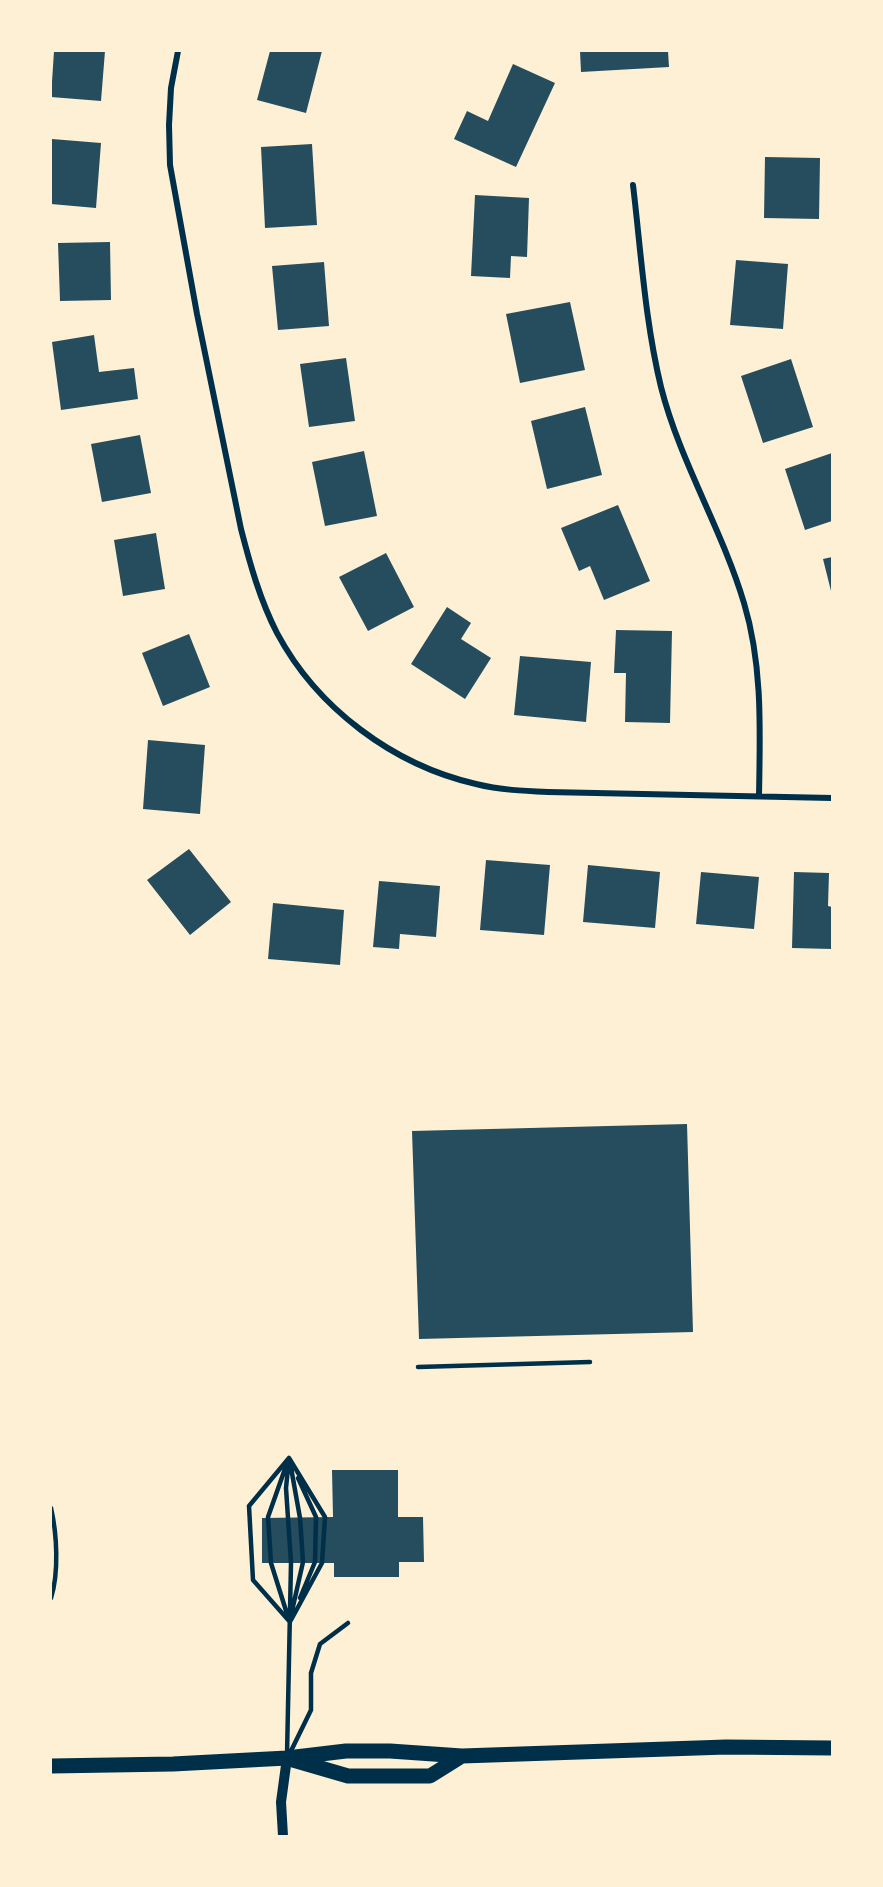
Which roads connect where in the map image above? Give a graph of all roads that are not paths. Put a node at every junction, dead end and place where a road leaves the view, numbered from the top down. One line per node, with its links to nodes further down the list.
1 (178, 51): 3 (street)
2 (633, 185): 3 (street)
3 (759, 796): 4 (street)
4 (832, 798)
5 (590, 1362): 6 (lane)
6 (418, 1367)
7 (289, 1458): 10 (lane); 10 (lane); 10 (lane); 10 (lane); 10 (lane); 10 (lane)
8 (51, 1508): 9 (lane)
9 (51, 1598)
10 (290, 1622): 14 (lane)
11 (348, 1623): 14 (lane)
12 (832, 1748): 13 (main road)
13 (462, 1756): 14 (main road); 14 (main road)
14 (287, 1758): 15 (main road); 16 (street)
15 (51, 1766)
16 (283, 1836)

